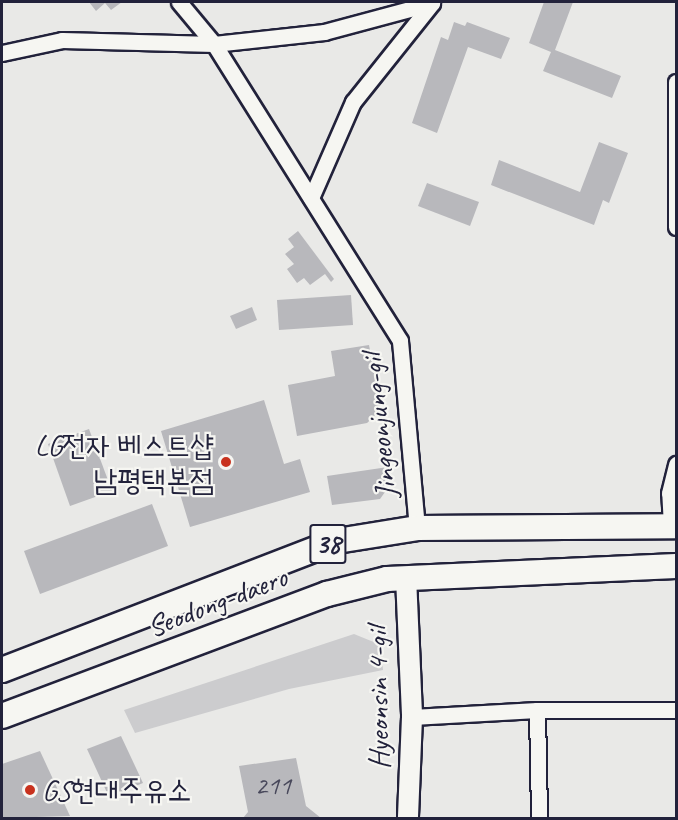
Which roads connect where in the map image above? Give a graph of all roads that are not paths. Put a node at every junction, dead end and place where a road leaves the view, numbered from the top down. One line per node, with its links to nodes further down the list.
1 (179, 2): 3 (street, Jingeonjung-gil)
2 (434, 2): 3 (street); 6 (street)
3 (214, 44): 4 (street); 6 (street, Jingeonjung-gil)
4 (2, 53)
5 (676, 82): 7 (street)
6 (311, 198): 10 (street, Jingeonjung-gil)
7 (676, 227)
8 (676, 464): 9 (street, Seodong-daero)
9 (674, 526): 10 (main road, Seodong-daero / 38)
10 (417, 528): 13 (main road, Seodong-daero / 38)
11 (676, 566): 12 (main road, Seodong-daero / 38)
12 (406, 577): 16 (main road, Seodong-daero / 38); 17 (street, Hyeonsin 4-gil)
13 (2, 670)
14 (537, 710): 15 (street); 17 (street); 19 (street)
15 (676, 710)
16 (2, 716)
17 (412, 717): 18 (street, Hyeonsin 4-gil)
18 (408, 819)
19 (539, 819)

